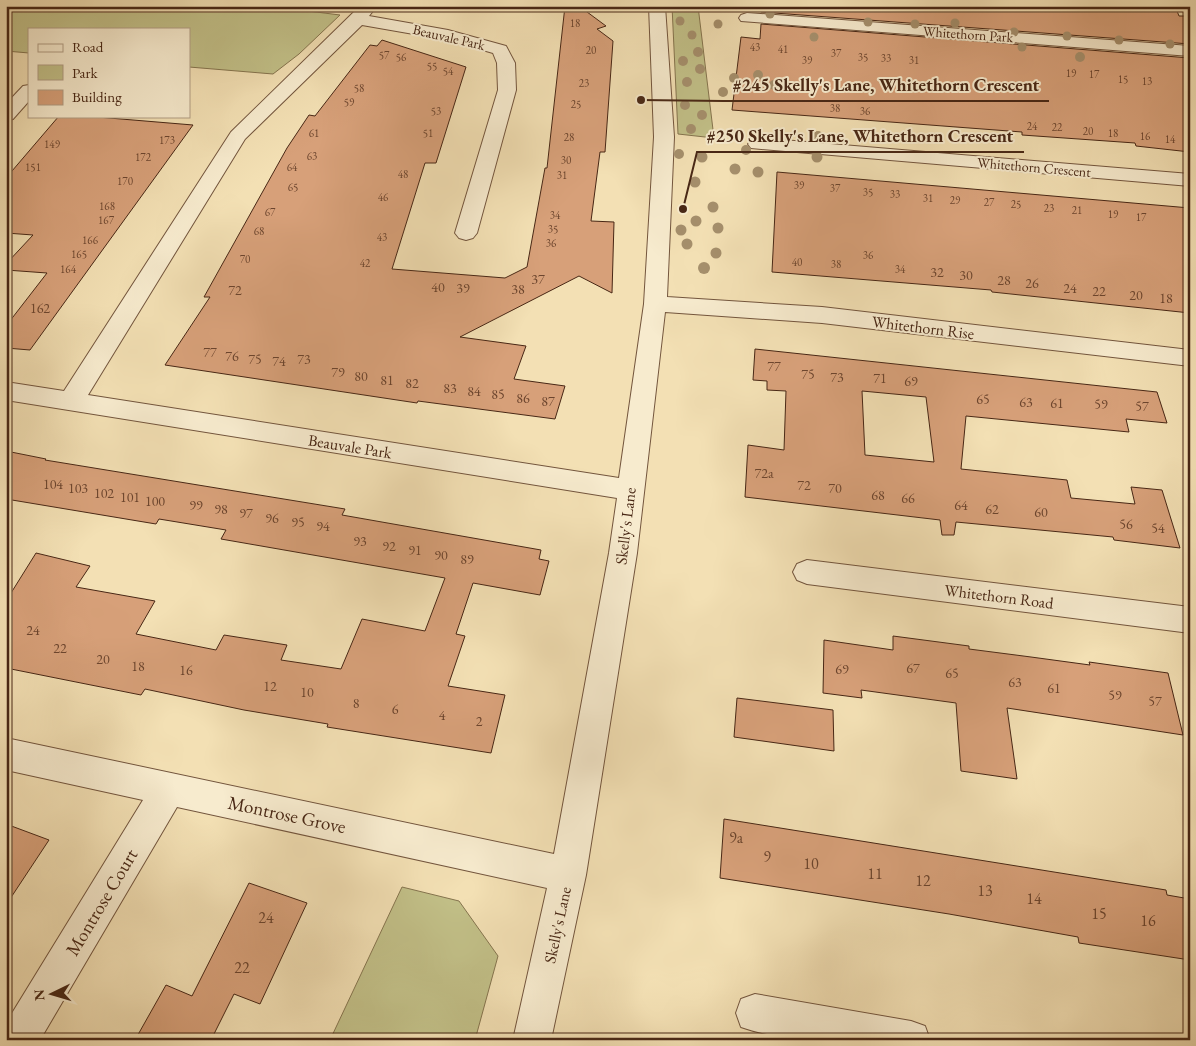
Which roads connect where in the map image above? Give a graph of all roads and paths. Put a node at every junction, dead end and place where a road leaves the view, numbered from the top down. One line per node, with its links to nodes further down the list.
1 (657, 6): 10 (street, Skelly's Lane)
2 (363, 13): 9 (street, Beauvale Park); 13 (street, Beauvale Park)
3 (747, 18): 4 (street, Whitethorn Park)
4 (1190, 51)
5 (28, 91): 6 (street)
6 (6, 115)
7 (758, 144): 8 (street, Whitethorn Crescent)
8 (1190, 180)
9 (466, 233)
10 (655, 304): 11 (street, Whitethorn Rise); 14 (street, Skelly's Lane)
11 (1190, 358)
12 (6, 391): 13 (street, Beauvale Park)
13 (71, 401): 14 (street, Beauvale Park)
14 (630, 490): 19 (street, Skelly's Lane)
15 (808, 572): 16 (street, Whitethorn Road)
16 (1190, 620)
17 (6, 754): 18 (street, Montrose Grove)
18 (168, 790): 19 (street, Montrose Grove); 21 (street, Montrose Court)
19 (568, 875): 22 (street, Skelly's Lane)
20 (755, 1013): 23 (street)
21 (18, 1040)
22 (532, 1040)
23 (911, 1040)

